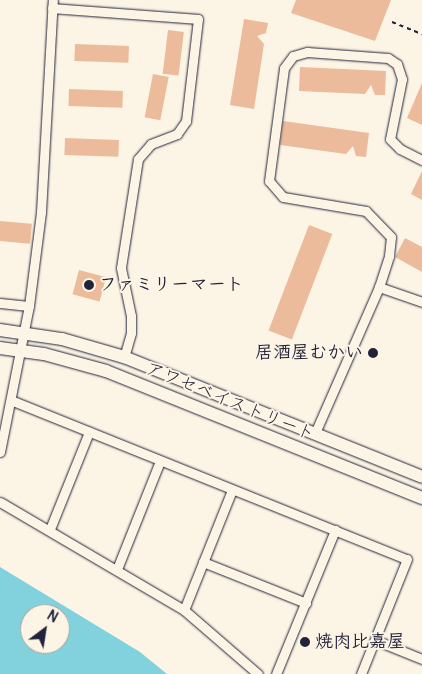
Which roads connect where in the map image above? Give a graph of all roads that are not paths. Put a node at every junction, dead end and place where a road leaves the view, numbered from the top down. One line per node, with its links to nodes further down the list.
1 (52, 4): 6 (street); 11 (street)
2 (422, 160): 3 (street)
3 (379, 286): 4 (street); 14 (street)
4 (422, 302)
5 (0, 303): 6 (street)
6 (29, 306): 8 (street)
7 (0, 330): 8 (main road, アワセベイストリート)
8 (24, 332): 10 (street); 11 (main road, アワセベイストリート)
9 (0, 348): 10 (main road, アワセベイストリート)
10 (21, 350): 12 (street); 19 (main road, アワセベイストリート)
11 (124, 357): 14 (main road, アワセベイストリート)
12 (12, 401): 13 (street); 15 (street)
13 (89, 432): 16 (street); 21 (street)
14 (316, 433): 17 (main road, アワセベイストリート)
15 (0, 452)
16 (160, 461): 18 (street); 24 (street)
17 (422, 477)
18 (232, 490): 22 (street); 23 (street)
19 (422, 498)
20 (0, 502): 21 (street)
21 (50, 529): 24 (street)
22 (335, 530): 25 (street); 27 (street)
23 (203, 562): 25 (street); 26 (street)
24 (116, 569): 26 (street)
25 (306, 603): 30 (street)
26 (184, 610): 29 (street)
27 (375, 640): 28 (street); 31 (street)
28 (422, 659)
29 (258, 674)
30 (276, 674)
31 (361, 674)

